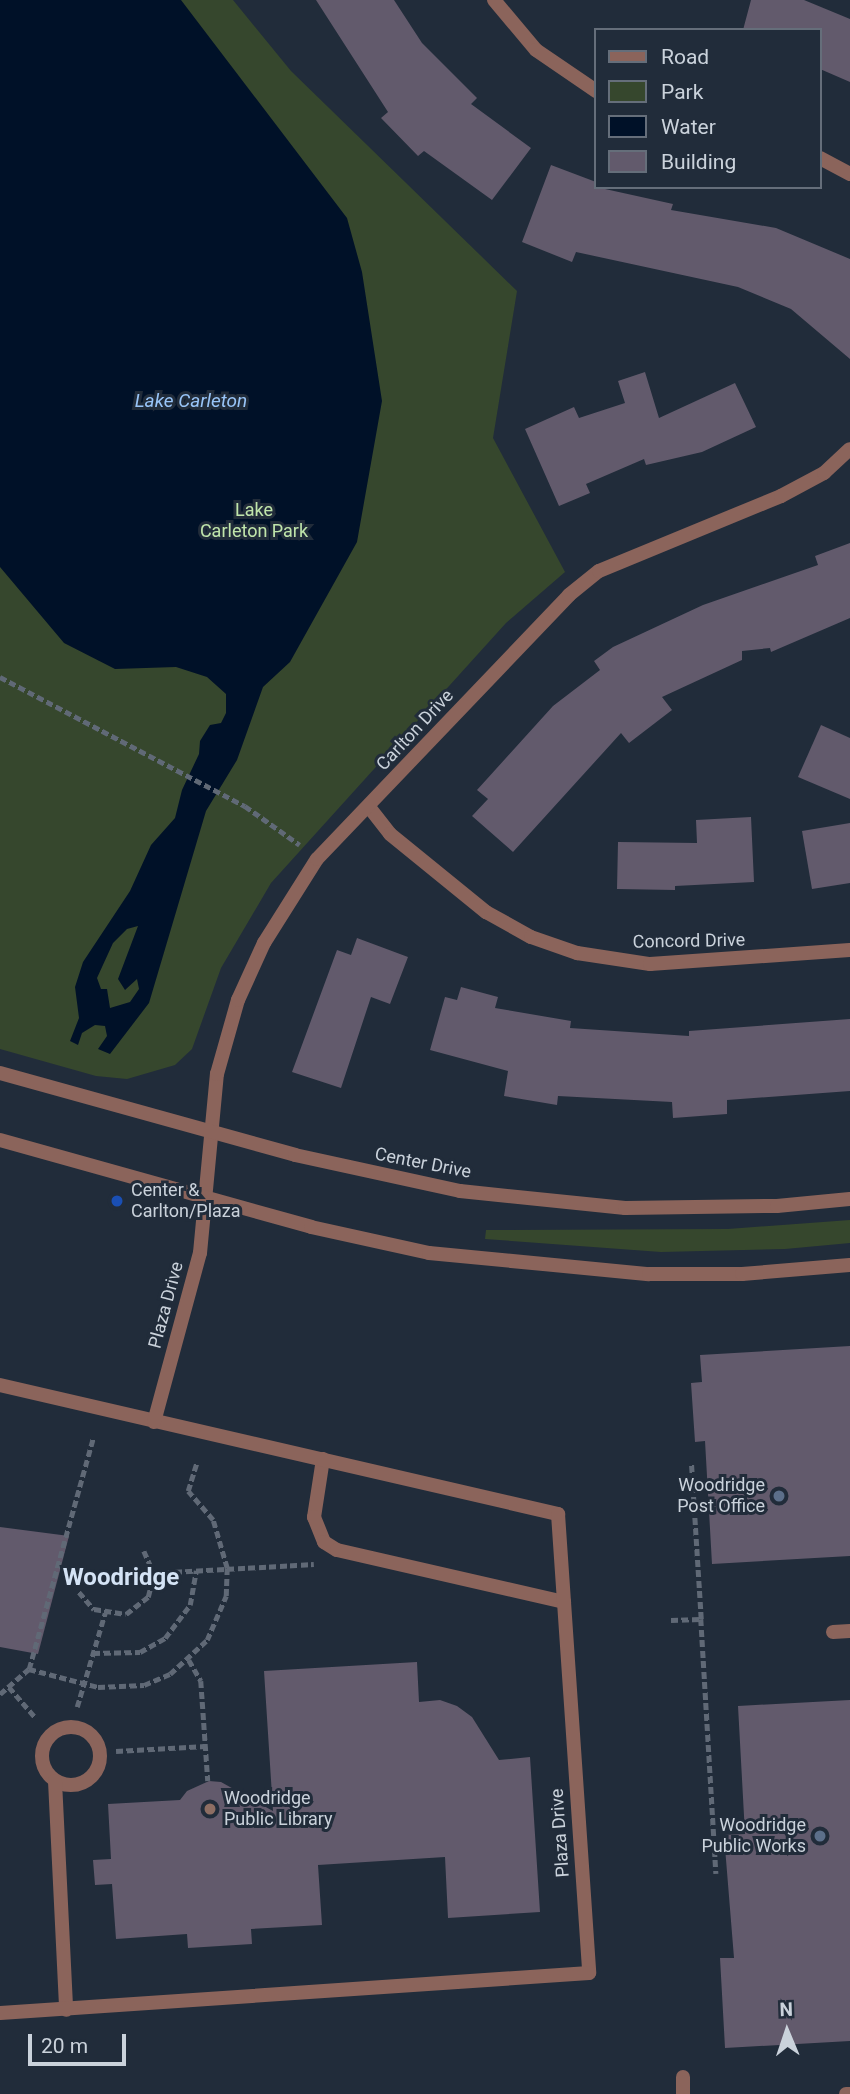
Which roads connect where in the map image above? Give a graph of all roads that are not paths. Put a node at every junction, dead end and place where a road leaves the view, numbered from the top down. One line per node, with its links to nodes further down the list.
1 (494, 0): 2 (street)
2 (594, 90)
3 (822, 159): 4 (street)
4 (850, 174)
5 (850, 449): 6 (street, Carlton Drive)
6 (369, 807): 7 (street, Concord Drive); 9 (street, Carlton Drive)
7 (850, 950)
8 (0, 1073): 9 (street, Center Drive)
9 (212, 1133): 11 (street, Carlton Drive); 12 (street, Center Drive)
10 (0, 1140): 11 (street)
11 (208, 1198): 13 (street); 15 (street, Plaza Drive)
12 (850, 1199)
13 (850, 1265)
14 (0, 1385): 15 (street, Plaza Drive)
15 (155, 1422): 16 (street, Plaza Drive)
16 (323, 1459): 17 (street, Plaza Drive); 17 (street)
17 (564, 1602): 21 (street, Plaza Drive)
18 (850, 1631): 19 (street)
19 (833, 1632)
20 (55, 1781): 20 (street); 21 (street)
21 (66, 2010): 22 (street, Plaza Drive)
22 (0, 2013)
23 (683, 2077): 24 (street)
24 (682, 2094)

